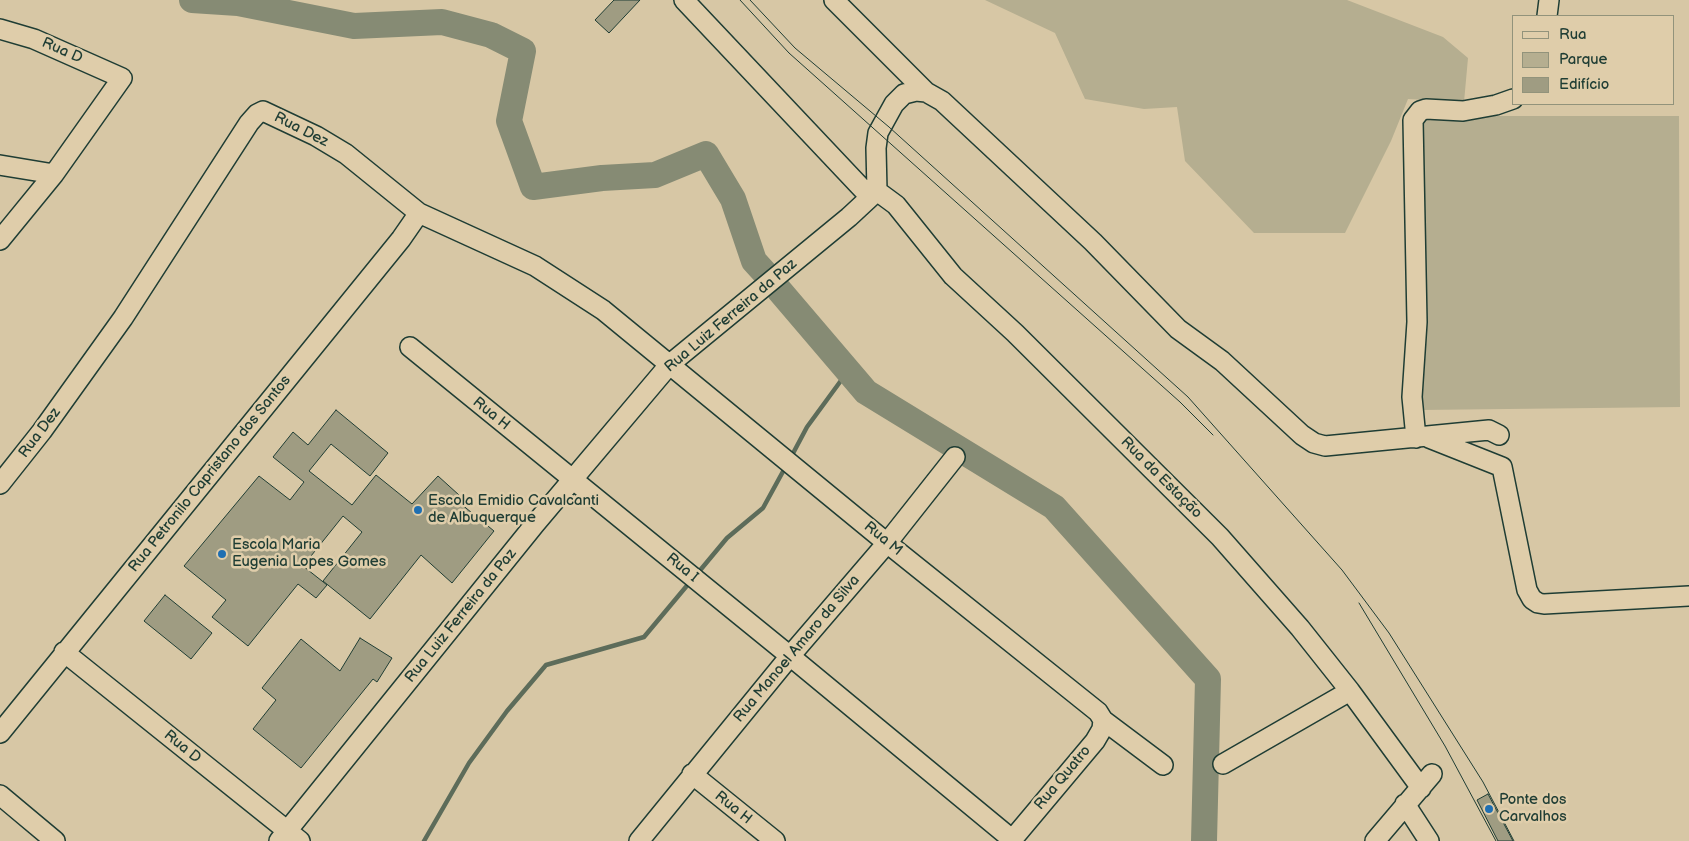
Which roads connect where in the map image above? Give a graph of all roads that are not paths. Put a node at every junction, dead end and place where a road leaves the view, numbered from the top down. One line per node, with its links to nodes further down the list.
1 (684, 0): 10 (street, Rua da Estação)
2 (834, 0): 6 (street)
3 (1550, 0): 4 (street)
4 (1547, 15)
5 (0, 29): 9 (street, Rua D)
6 (926, 92): 10 (street); 16 (street)
7 (1512, 99): 16 (street)
8 (0, 165): 9 (street)
9 (54, 174): 12 (street)
10 (874, 194): 14 (street, Rua Luiz Ferreira da Paz); 24 (street, Rua da Estação)
11 (418, 213): 14 (street, Rua Dez); 19 (street, Rua Dez); 22 (street, Rua Petronilo Capristano dos Santos)
12 (0, 240)
13 (410, 348): 18 (street, Rua H)
14 (670, 364): 18 (street, Rua Luiz Ferreira da Paz); 20 (street, Rua M)
15 (1499, 435): 16 (street)
16 (1422, 438): 21 (street)
17 (955, 457): 20 (street, Rua Manoel Amaro da Silva)
18 (572, 480): 23 (street, Rua I); 32 (street, Rua Luiz Ferreira da Paz)
19 (0, 484)
20 (887, 543): 23 (street, Rua Manoel Amaro da Silva); 25 (street, Rua M)
21 (1689, 596)
22 (64, 652): 26 (street, Rua Petronilo Capristano dos Santos); 32 (street, Rua D)
23 (790, 656): 29 (street, Rua Manoel Amaro da Silva); 33 (street, Rua I)
24 (1350, 691): 27 (street); 31 (street, Rua da Estação)
25 (1101, 716): 28 (street, Rua M); 33 (street, Rua Quatro)
26 (0, 733)
27 (1223, 764)
28 (1163, 765)
29 (692, 774): 35 (street, Rua Manoel Amaro da Silva); 36 (street, Rua H)
30 (0, 795): 34 (street)
31 (1405, 804): 37 (street); 38 (street)
32 (289, 838)
33 (1012, 840)
34 (55, 841)
35 (639, 841)
36 (775, 841)
37 (1375, 841)
38 (1429, 841)

